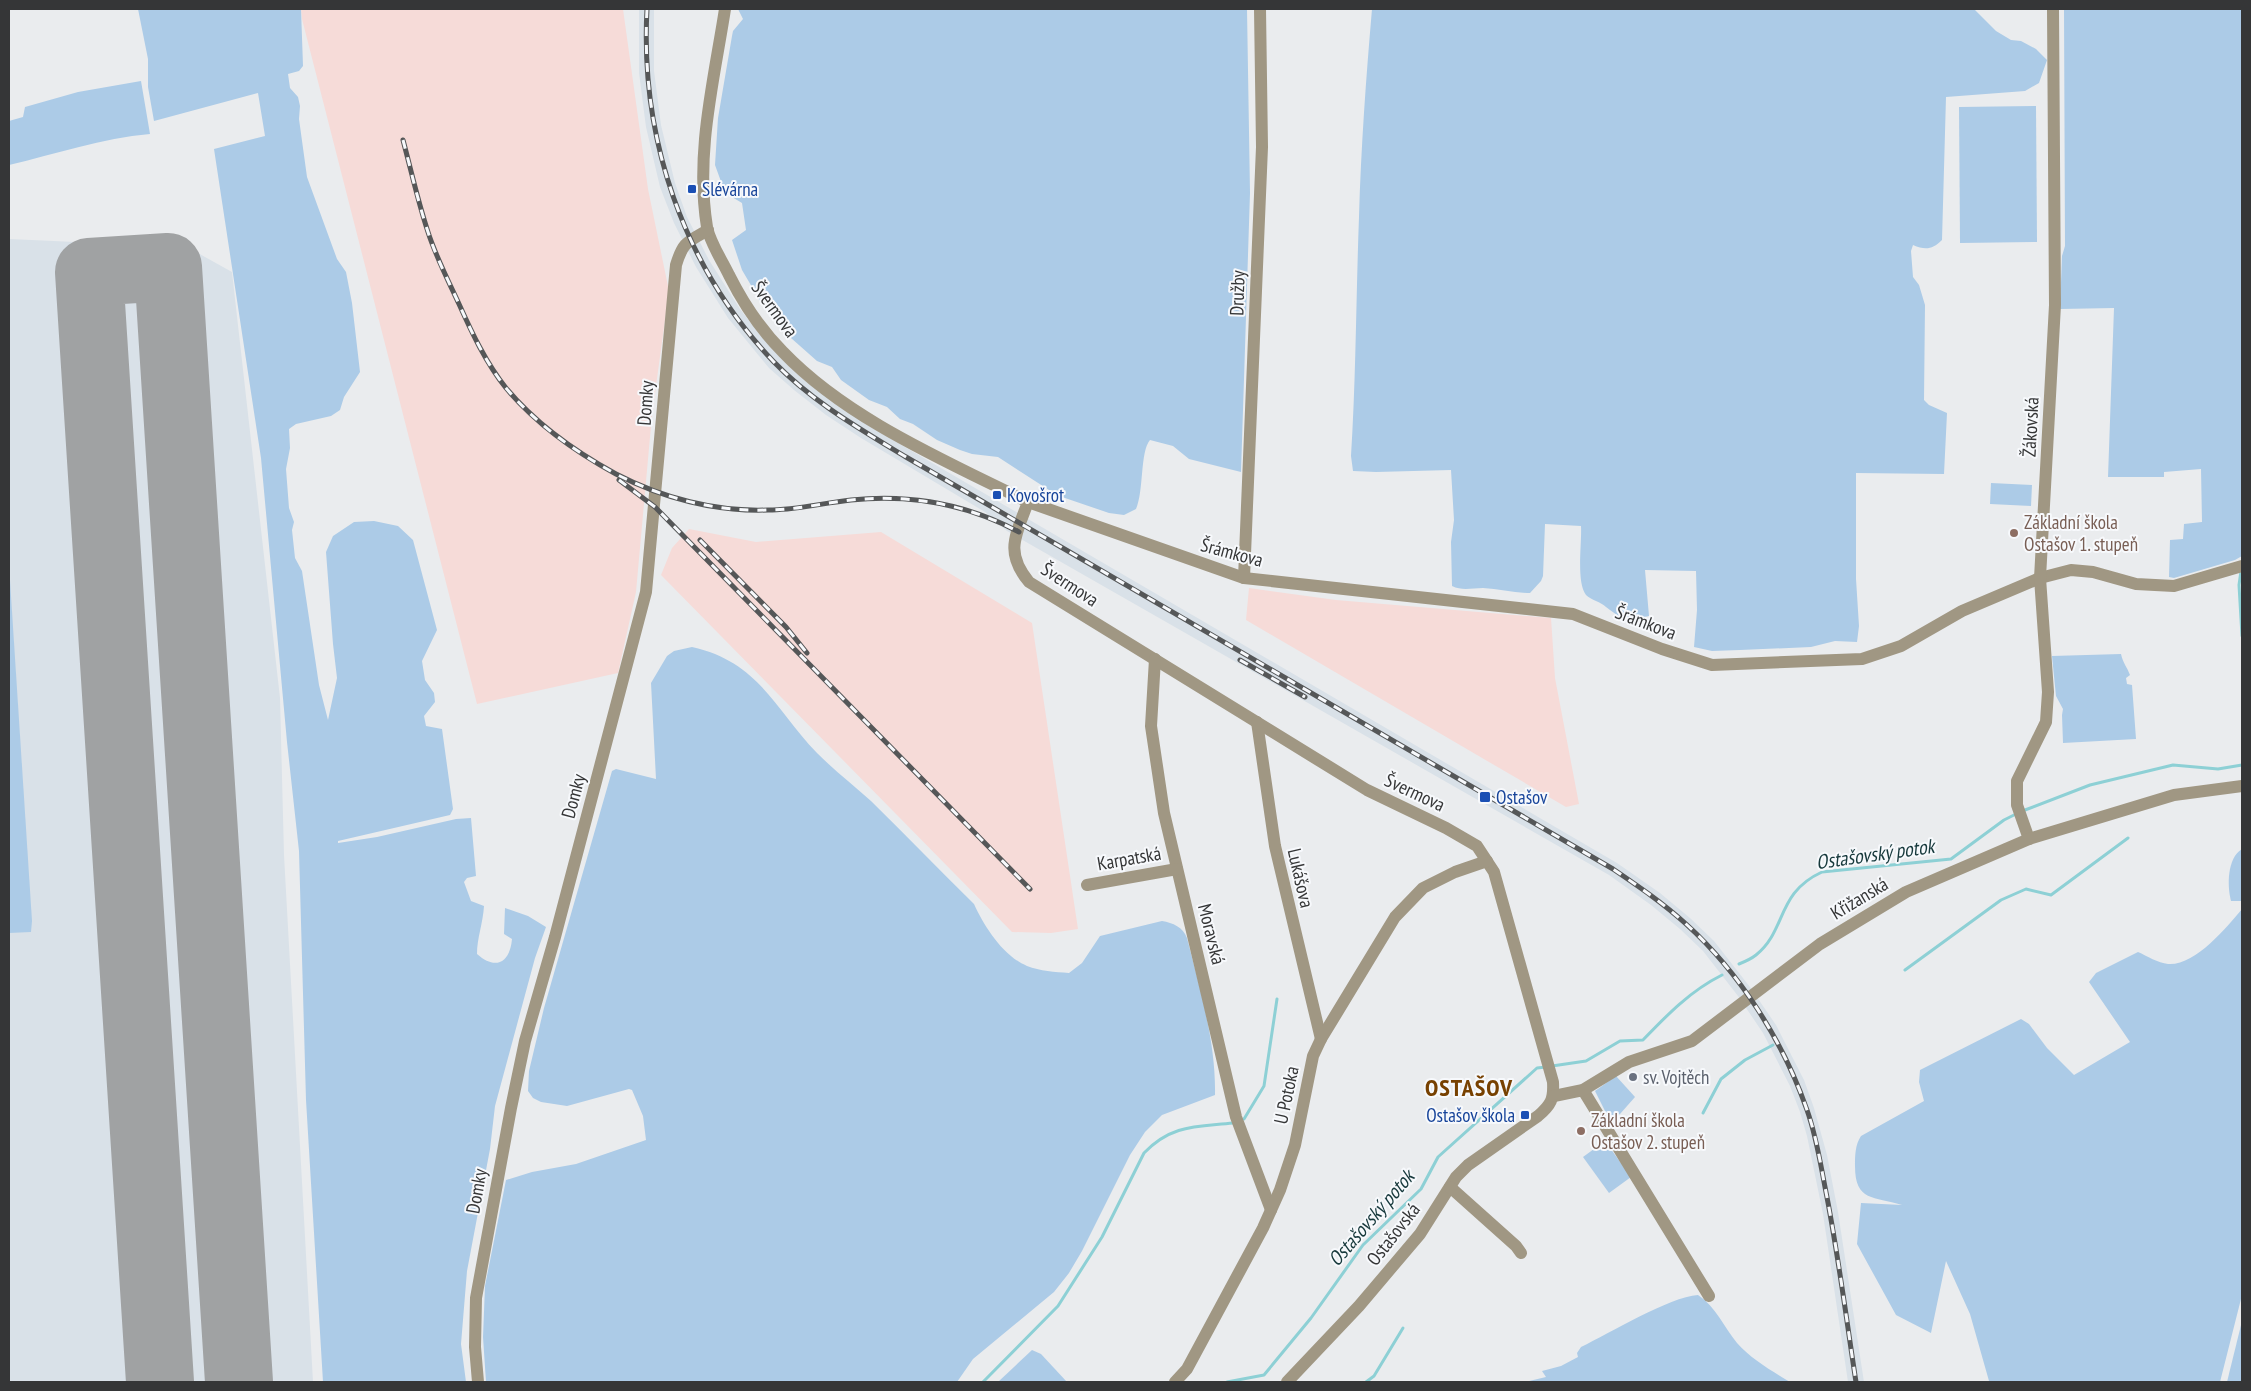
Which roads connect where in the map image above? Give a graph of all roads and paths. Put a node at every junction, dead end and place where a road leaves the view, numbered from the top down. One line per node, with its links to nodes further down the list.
1 (725, 9): 4 (street, Švermova)
2 (1260, 9): 7 (street, Družby)
3 (2053, 9): 8 (street, Žákovská)
4 (708, 230): 5 (street, Švermova); 23 (street, Domky)
5 (1028, 502): 7 (street, Šrámkova); 9 (street, Švermova)
6 (2242, 566): 8 (street, Šrámkova)
7 (1244, 578): 8 (street, Šrámkova)
8 (2040, 578): 12 (street, Žákovská)
9 (1155, 659): 10 (street, Švermova); 14 (street, Moravská)
10 (1258, 722): 13 (street, Švermova); 16 (street, Lukášova)
11 (2242, 786): 12 (street, Křižanská)
12 (2029, 839): 17 (street, Křižanská)
13 (1487, 861): 16 (street, U Potoka); 18 (street, Švermova)
14 (1177, 869): 15 (street, Karpatská); 20 (street, Moravská)
15 (1087, 885)
16 (1321, 1040): 20 (street, U Potoka)
17 (1584, 1090): 18 (street, Křižanská); 22 (street)
18 (1554, 1096): 19 (street, Ostašovská)
19 (1450, 1187): 21 (street); 25 (street, Ostašovská)
20 (1271, 1210): 24 (street, U Potoka)
21 (1521, 1253)
22 (1709, 1296)
23 (478, 1382)
24 (1175, 1382)
25 (1287, 1382)

